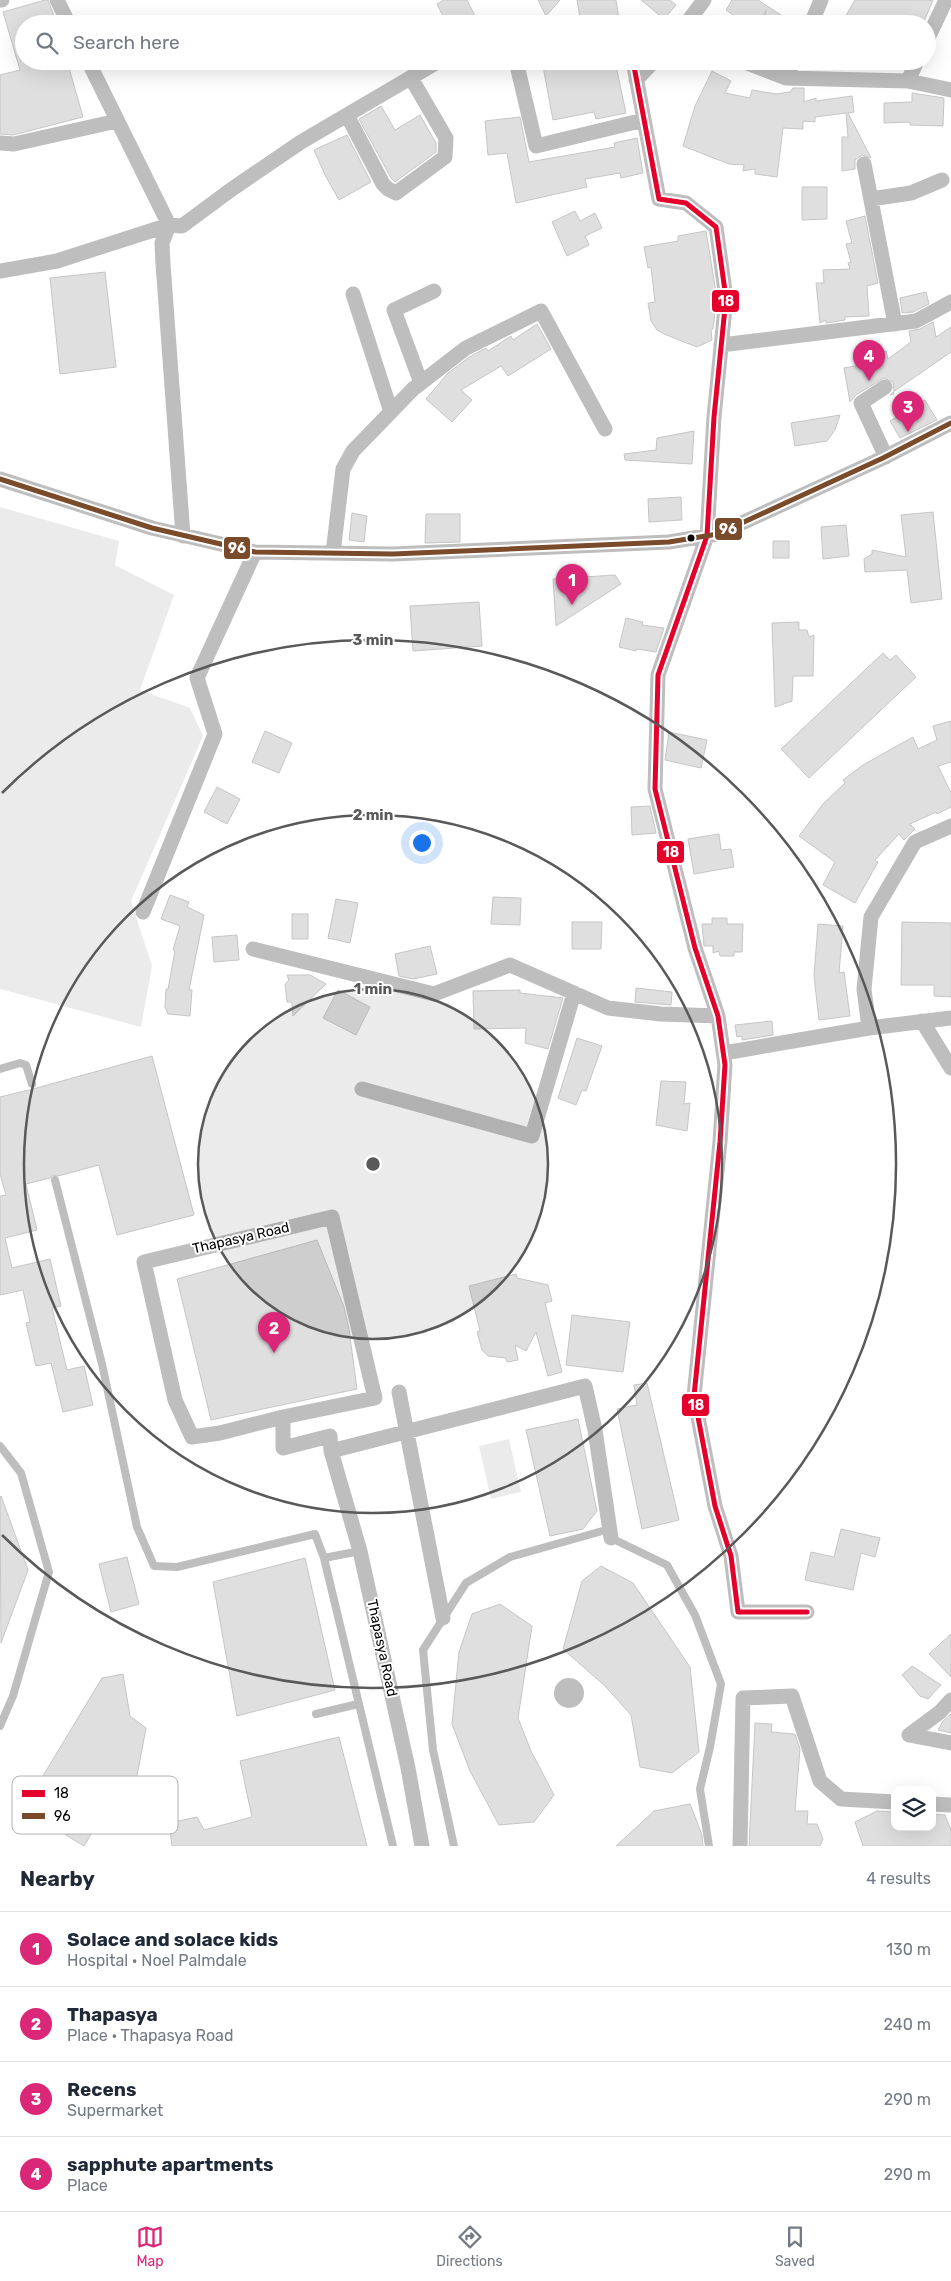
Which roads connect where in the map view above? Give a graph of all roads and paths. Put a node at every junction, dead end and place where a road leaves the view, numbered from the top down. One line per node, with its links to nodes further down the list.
1 (57, 0): 5 (street)
2 (704, 0): 6 (street)
3 (821, 0): 7 (street)
4 (946, 0): 8 (street)
5 (64, 15)
6 (693, 15)
7 (814, 15)
8 (936, 21)
9 (92, 70): 24 (street)
10 (424, 70): 17 (street)
11 (518, 70): 23 (street)
12 (634, 70): 19 (street)
13 (645, 70): 19 (street)
14 (765, 70): 18 (street)
15 (790, 70): 18 (street)
16 (913, 70): 20 (street)
17 (410, 78): 22 (street); 22 (street)
18 (786, 78): 20 (street)
19 (636, 80): 23 (street)
20 (908, 81): 21 (street)
21 (951, 90)
22 (347, 115): 29 (street)
23 (644, 120): 35 (street)
24 (117, 121): 25 (street); 29 (street)
25 (0, 143)
26 (864, 164): 28 (street)
27 (942, 180): 28 (street)
28 (871, 199): 34 (street)
29 (170, 225): 30 (street); 43 (street)
30 (0, 271)
31 (434, 291): 36 (street)
32 (353, 294): 38 (street)
33 (951, 302): 34 (street)
34 (895, 324): 35 (street)
35 (721, 345): 44 (street)
36 (421, 383): 38 (street); 40 (street)
37 (885, 387): 41 (street)
38 (391, 412): 46 (street)
39 (951, 423): 41 (street)
40 (605, 429)
41 (886, 457): 44 (street)
42 (0, 479): 43 (street)
43 (183, 536): 45 (street)
44 (707, 536): 46 (street); 51 (street)
45 (255, 552): 46 (street); 48 (street)
46 (333, 553)
47 (951, 826): 54 (street)
48 (143, 912)
49 (254, 949): 50 (street)
50 (574, 993): 51 (street); 59 (street)
51 (718, 1016): 55 (street)
52 (951, 1018): 53 (street)
53 (922, 1022): 54 (street); 56 (street)
54 (869, 1028): 55 (street)
55 (724, 1052): 69 (street)
56 (951, 1068)
57 (0, 1069): 58 (lane)
58 (32, 1084)
59 (362, 1089)
60 (55, 1180): 68 (lane)
61 (399, 1392): 63 (street)
62 (283, 1417): 62 (street, Thapasya Road); 65 (street, Thapasya Road)
63 (405, 1432): 65 (street); 66 (street); 70 (street)
64 (0, 1446): 73 (lane)
65 (331, 1451): 67 (street, Thapasya Road)
66 (611, 1538): 70 (lane); 83 (lane)
67 (360, 1551): 68 (lane); 81 (street, Thapasya Road)
68 (324, 1558): 72 (lane)
69 (806, 1612)
70 (443, 1618): 82 (lane)
71 (951, 1700): 76 (street)
72 (358, 1704): 74 (lane); 80 (lane)
73 (3, 1714): 75 (lane)
74 (316, 1714)
75 (0, 1726)
76 (951, 1742)
77 (891, 1802): 84 (street)
78 (936, 1804): 79 (street)
79 (951, 1805)
80 (393, 1846)
81 (422, 1846)
82 (454, 1846)
83 (709, 1846)
84 (740, 1846)

